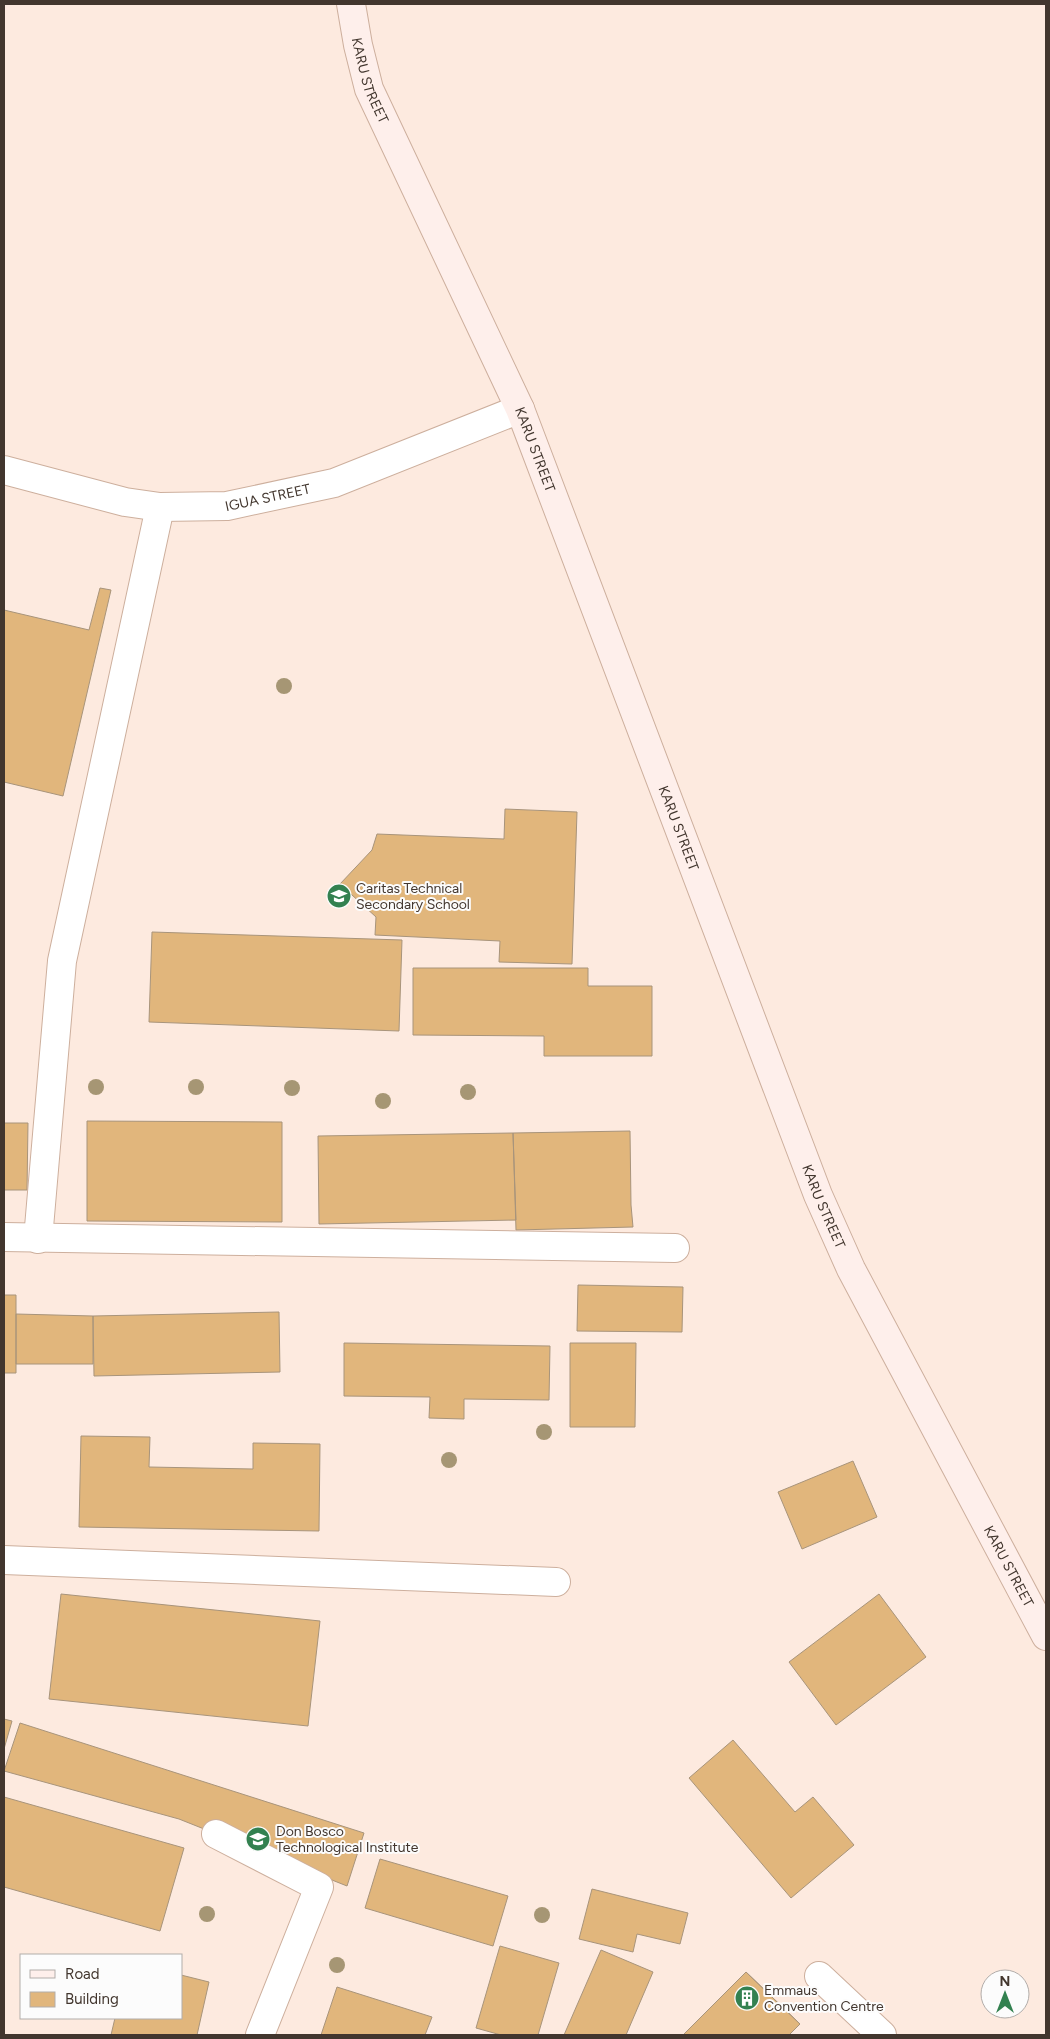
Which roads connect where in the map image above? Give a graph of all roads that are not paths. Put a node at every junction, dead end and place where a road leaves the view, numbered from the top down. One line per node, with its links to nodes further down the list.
1 (351, 4): 2 (street, KARU STREET)
2 (520, 409): 4 (street, IGUA STREET); 10 (street, KARU STREET)
3 (4, 470): 4 (street, IGUA STREET)
4 (160, 507): 6 (street)
5 (4, 1237): 6 (street)
6 (38, 1239): 7 (street)
7 (676, 1248)
8 (4, 1560): 9 (street)
9 (556, 1582)
10 (1046, 1636)
11 (216, 1834): 13 (street)
12 (819, 1976): 14 (street)
13 (260, 2035)
14 (882, 2035)

